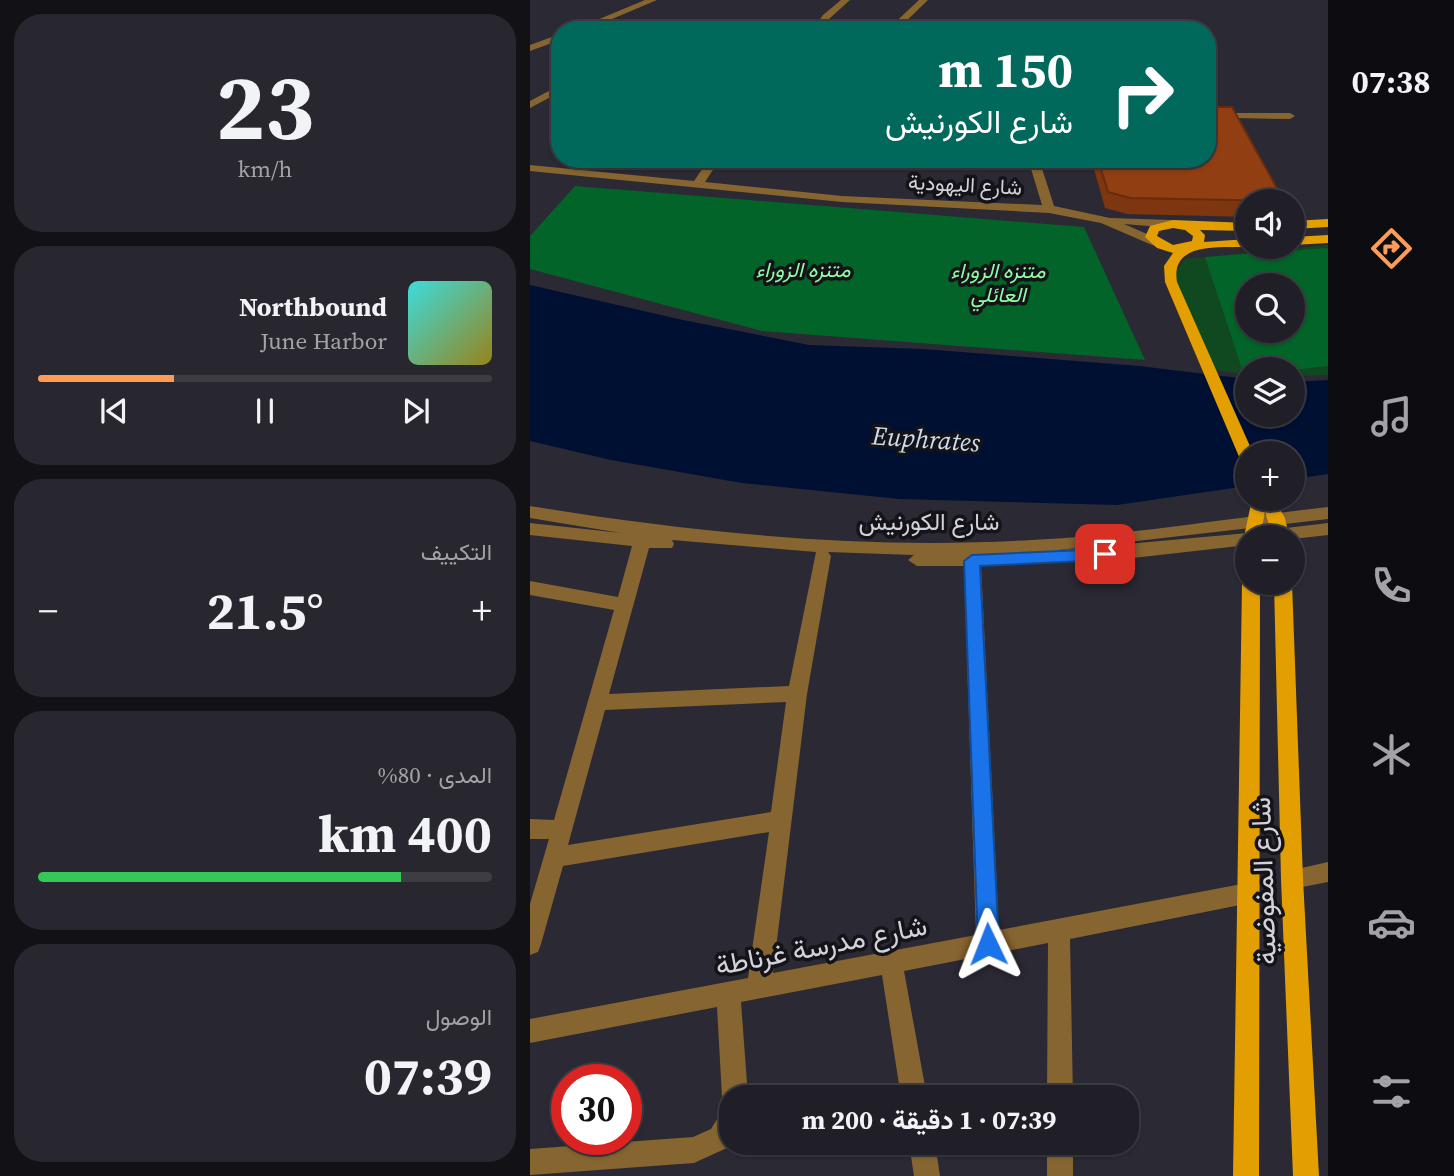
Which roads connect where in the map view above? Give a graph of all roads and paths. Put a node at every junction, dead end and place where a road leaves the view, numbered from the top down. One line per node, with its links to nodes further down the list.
1 (653, 0): 4 (street)
2 (846, 0): 5 (street)
3 (924, 0): 6 (street)
4 (600, 21)
5 (823, 21)
6 (900, 21)
7 (551, 40): 8 (street)
8 (530, 48)
9 (551, 93): 10 (street)
10 (530, 105)
11 (1290, 116): 12 (street)
12 (1243, 129)
13 (530, 168): 16 (street, شارع اليهودية)
14 (709, 168): 16 (street)
15 (1036, 168): 17 (street)
16 (696, 186): 17 (street, شارع اليهودية)
17 (1049, 209): 18 (street, شارع اليهودية)
18 (1104, 220): 20 (street); 24 (street)
19 (1328, 223): 21 (main road)
20 (1177, 224): 22 (main road); 24 (main road); 27 (main road)
21 (1305, 224)
22 (1235, 227)
23 (1328, 239): 25 (main road)
24 (1154, 241): 27 (main road); 28 (main road)
25 (1305, 241)
26 (1235, 244): 27 (main road)
27 (1191, 247): 28 (main road)
28 (1173, 288): 29 (main road)
29 (1240, 441)
30 (530, 512): 36 (street, شارع الكورنيش)
31 (1328, 513): 32 (street, شارع الكورنيش)
32 (1294, 525)
33 (530, 529): 38 (street, شارع الكورنيش)
34 (1305, 529): 35 (street, شارع الكورنيش)
35 (1328, 529)
36 (1235, 534)
37 (1235, 535): 40 (street, شارع الكورنيش)
38 (643, 542): 39 (street, شارع الكورنيش); 44 (street)
39 (822, 556): 40 (street, شارع الكورنيش); 45 (street)
40 (972, 561): 56 (street)
41 (530, 588): 44 (street)
42 (1251, 595): 53 (main road, شارع المفوضية)
43 (1283, 595): 52 (main road, شارع المفوضية)
44 (623, 606): 46 (street)
45 (797, 694): 46 (street); 47 (street)
46 (597, 702): 49 (street)
47 (781, 820): 50 (street); 58 (street)
48 (530, 829): 49 (street)
49 (562, 830): 50 (street)
50 (554, 857): 55 (street)
51 (1328, 872): 52 (street)
52 (1292, 879): 71 (main road, شارع المفوضية)
53 (1247, 894): 54 (street, شارع مدرسة غرناطة); 70 (main road, شارع المفوضية)
54 (1059, 930): 56 (street, شارع مدرسة غرناطة); 63 (street)
55 (530, 944)
56 (988, 944): 57 (street, شارع مدرسة غرناطة)
57 (891, 962): 58 (street, شارع مدرسة غرناطة); 62 (street)
58 (759, 987): 59 (street, شارع مدرسة غرناطة)
59 (728, 993): 60 (street, شارع مدرسة غرناطة); 61 (street)
60 (530, 1031)
61 (734, 1085)
62 (912, 1085)
63 (1060, 1085)
64 (719, 1138): 67 (street)
65 (924, 1155): 68 (street)
66 (1060, 1155): 69 (street)
67 (530, 1162)
68 (927, 1176)
69 (1060, 1176)
70 (1246, 1176)
71 (1306, 1176)

